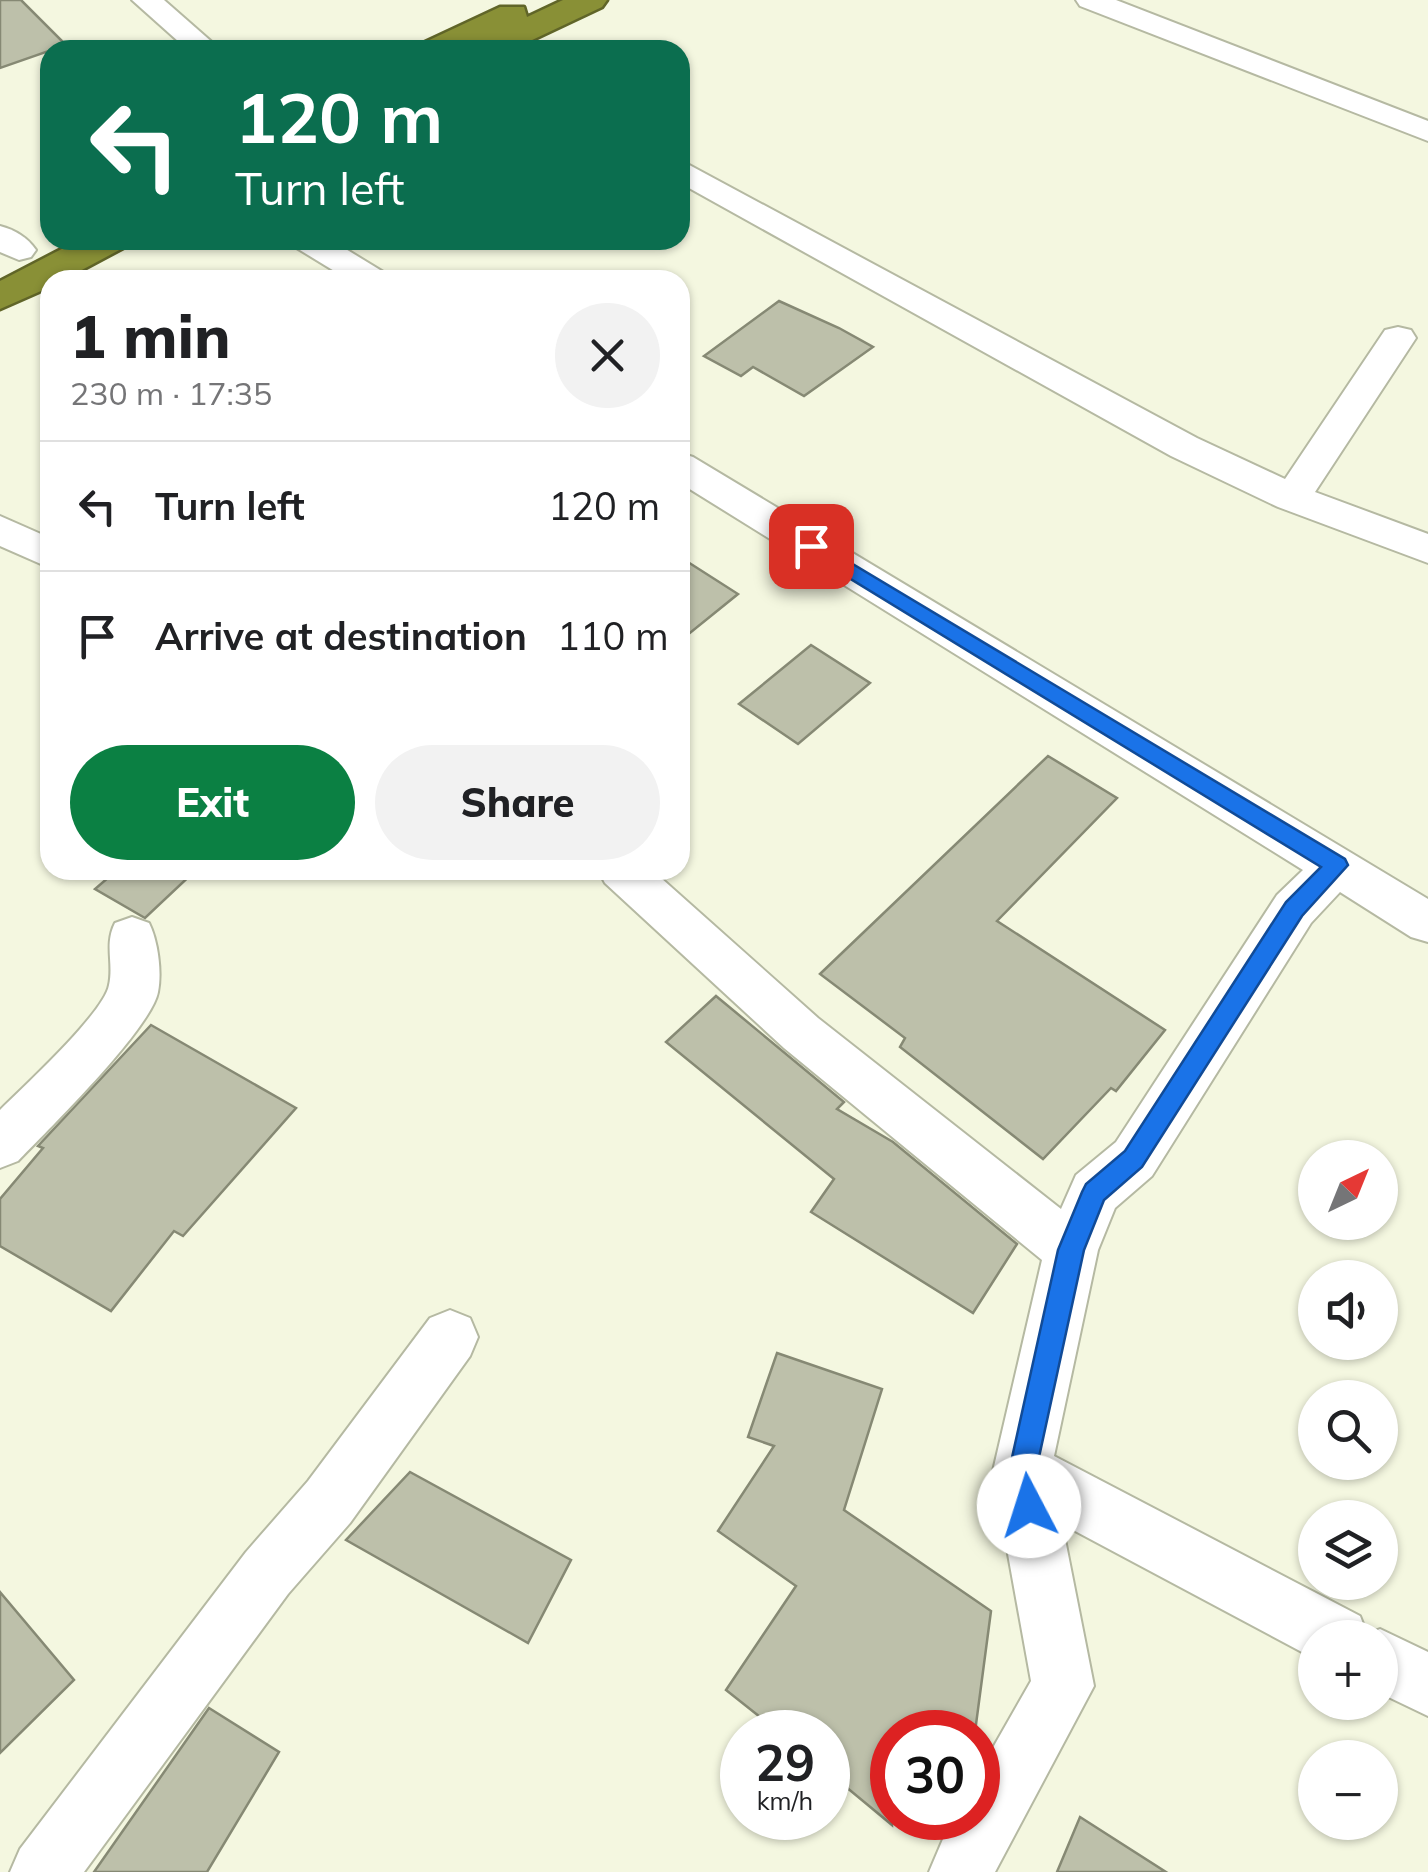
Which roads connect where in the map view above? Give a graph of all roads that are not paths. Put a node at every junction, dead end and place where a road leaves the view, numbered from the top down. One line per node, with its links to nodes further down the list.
1 (146, 0): 5 (street)
2 (542, 0): 6 (highway)
3 (590, 0): 7 (highway)
4 (1090, 0): 8 (street)
5 (194, 40)
6 (457, 40)
7 (514, 40)
8 (1428, 132)
9 (690, 175): 18 (street)
10 (90, 250): 12 (highway)
11 (324, 250): 13 (street)
12 (51, 270)
13 (357, 270)
14 (40, 275): 15 (highway)
15 (0, 296)
16 (1398, 338): 18 (street)
17 (690, 472): 22 (street)
18 (1292, 498): 21 (street)
19 (0, 530): 20 (street)
20 (40, 549)
21 (1428, 549)
22 (1337, 865): 24 (street); 27 (street)
23 (632, 880): 27 (street)
24 (1428, 923)
25 (132, 938): 26 (street)
26 (0, 1145)
27 (1071, 1250): 29 (street)
28 (450, 1336): 33 (street)
29 (1022, 1471): 30 (street); 34 (street)
30 (1304, 1620)
31 (1398, 1669): 32 (street)
32 (1428, 1685)
33 (43, 1872)
34 (962, 1872)

